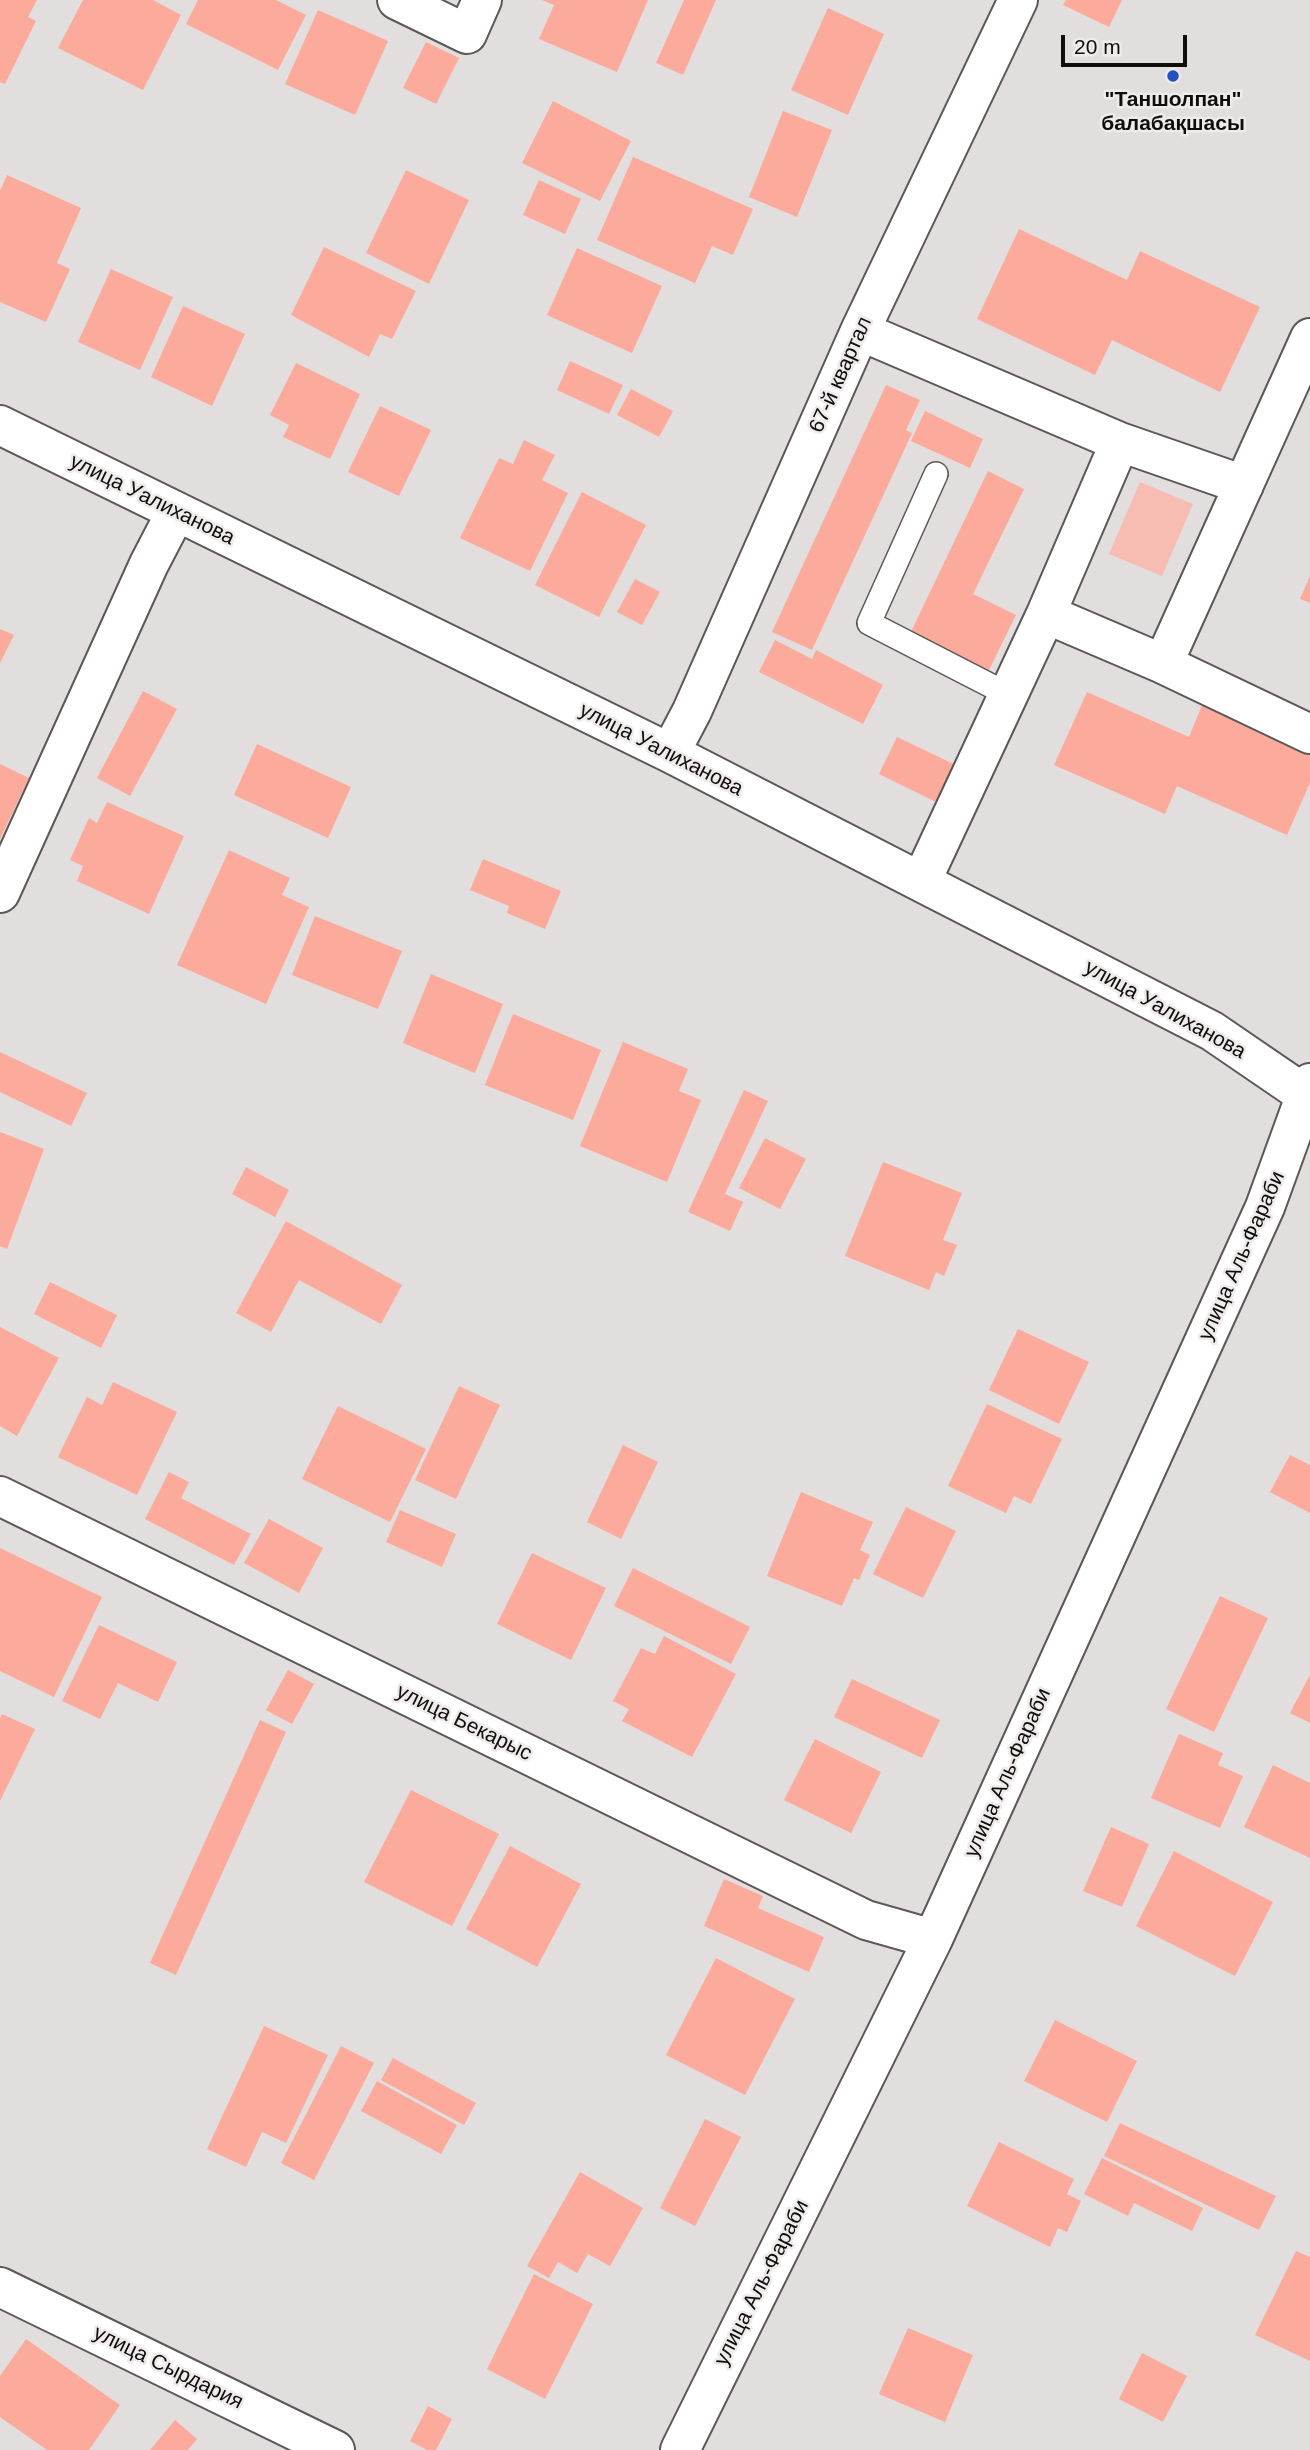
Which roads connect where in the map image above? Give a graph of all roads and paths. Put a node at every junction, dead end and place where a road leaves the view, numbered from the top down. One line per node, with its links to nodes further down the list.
1 (397, 0): 2 (street)
2 (482, 0)
3 (1018, 0): 4 (street, 67-й квартал)
4 (860, 331): 7 (street); 15 (street, 67-й квартал)
5 (1310, 338): 9 (street)
6 (0, 425): 10 (street, улица Уалиханова)
7 (1120, 442): 9 (street); 11 (street)
8 (936, 474): 13 (lane)
9 (1244, 485): 12 (street)
10 (176, 512): 15 (street, улица Уалиханова); 17 (street)
11 (1046, 614): 12 (street); 13 (street)
12 (1163, 664): 14 (street)
13 (1007, 694): 16 (street)
14 (1310, 734)
15 (670, 753): 16 (street, улица Уалиханова)
16 (921, 882): 18 (street, улица Уалиханова)
17 (0, 893)
18 (1309, 1092): 20 (street, улица Аль-Фараби)
19 (0, 1496): 20 (street, улица Бекарыс)
20 (933, 1939): 23 (street, улица Аль-Фараби)
21 (0, 2287): 22 (street, улица Сырдария)
22 (335, 2450)
23 (680, 2450)

